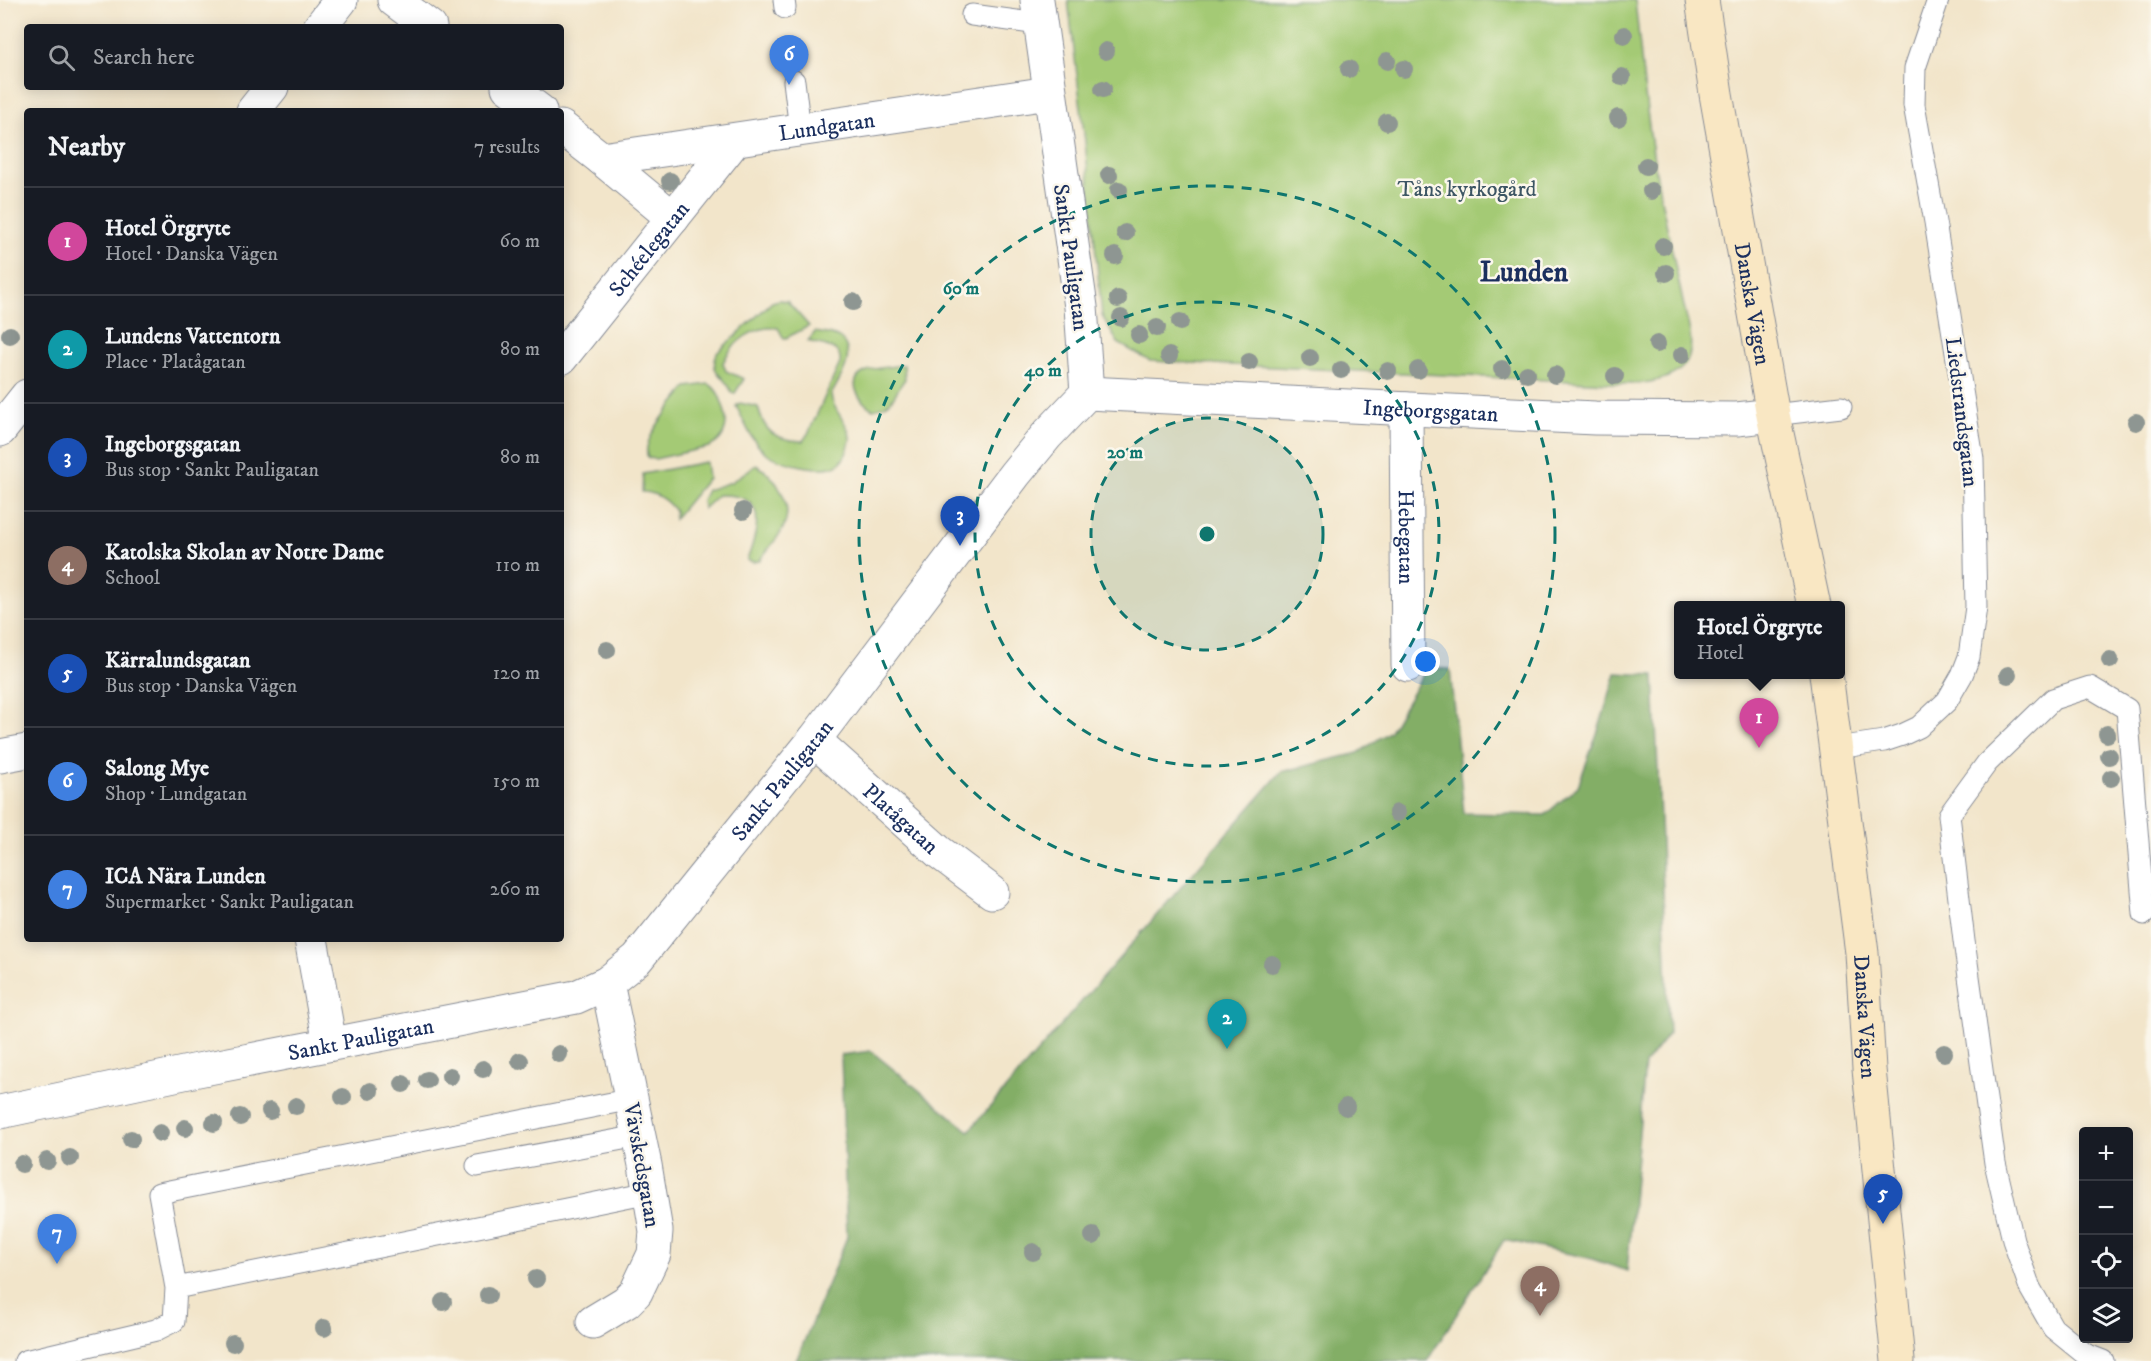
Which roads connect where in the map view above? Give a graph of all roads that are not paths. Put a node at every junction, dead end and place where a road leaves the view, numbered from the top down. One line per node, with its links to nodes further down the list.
1 (341, 0): 7 (street)
2 (394, 0): 8 (street)
3 (1702, 0): 25 (street, Danska Vägen)
4 (1938, 0): 31 (lane, Liedstrandsgatan)
5 (1038, 12): 6 (lane); 12 (street, Sankt Pauligatan)
6 (972, 15)
7 (322, 24)
8 (426, 24)
9 (794, 81): 16 (lane)
10 (270, 90): 13 (street)
11 (512, 90): 14 (street)
12 (1049, 93): 16 (street, Lundgatan); 21 (street, Sankt Pauligatan)
13 (255, 108)
14 (536, 108)
15 (564, 129): 18 (street)
16 (800, 130): 17 (street, Lundgatan)
17 (735, 140): 18 (street, Lundgatan); 19 (street, Schéelegatan)
18 (603, 159): 19 (street)
19 (673, 218): 20 (street, Schéelegatan)
20 (564, 354)
21 (1087, 393): 24 (street, Ingeborgsgatan); 30 (street, Sankt Pauligatan)
22 (24, 400): 26 (street)
23 (1841, 406): 25 (lane)
24 (1406, 409): 25 (street, Ingeborgsgatan); 28 (street, Hebegatan)
25 (1773, 415): 27 (street, Danska Vägen)
26 (0, 430)
27 (1813, 601)
28 (1408, 665)
29 (1827, 679): 31 (street, Danska Vägen)
30 (814, 740): 34 (street, Platågatan); 37 (street, Sankt Pauligatan)
31 (1837, 748): 47 (street, Danska Vägen)
32 (24, 752): 33 (street)
33 (0, 756)
34 (992, 892)
35 (2144, 914): 48 (lane)
36 (312, 942): 38 (street)
37 (607, 983): 38 (street, Sankt Pauligatan); 39 (street, Vävskedsgatan)
38 (330, 1044): 40 (street, Sankt Pauligatan)
39 (632, 1099): 41 (street, Vävskedsgatan); 44 (lane)
40 (0, 1112)
41 (639, 1136): 42 (lane); 43 (street, Vävskedsgatan)
42 (477, 1166)
43 (650, 1192): 44 (lane); 45 (street, Vävskedsgatan)
44 (176, 1288): 46 (lane)
45 (594, 1322)
46 (26, 1361)
47 (1898, 1361)
48 (2103, 1361)

